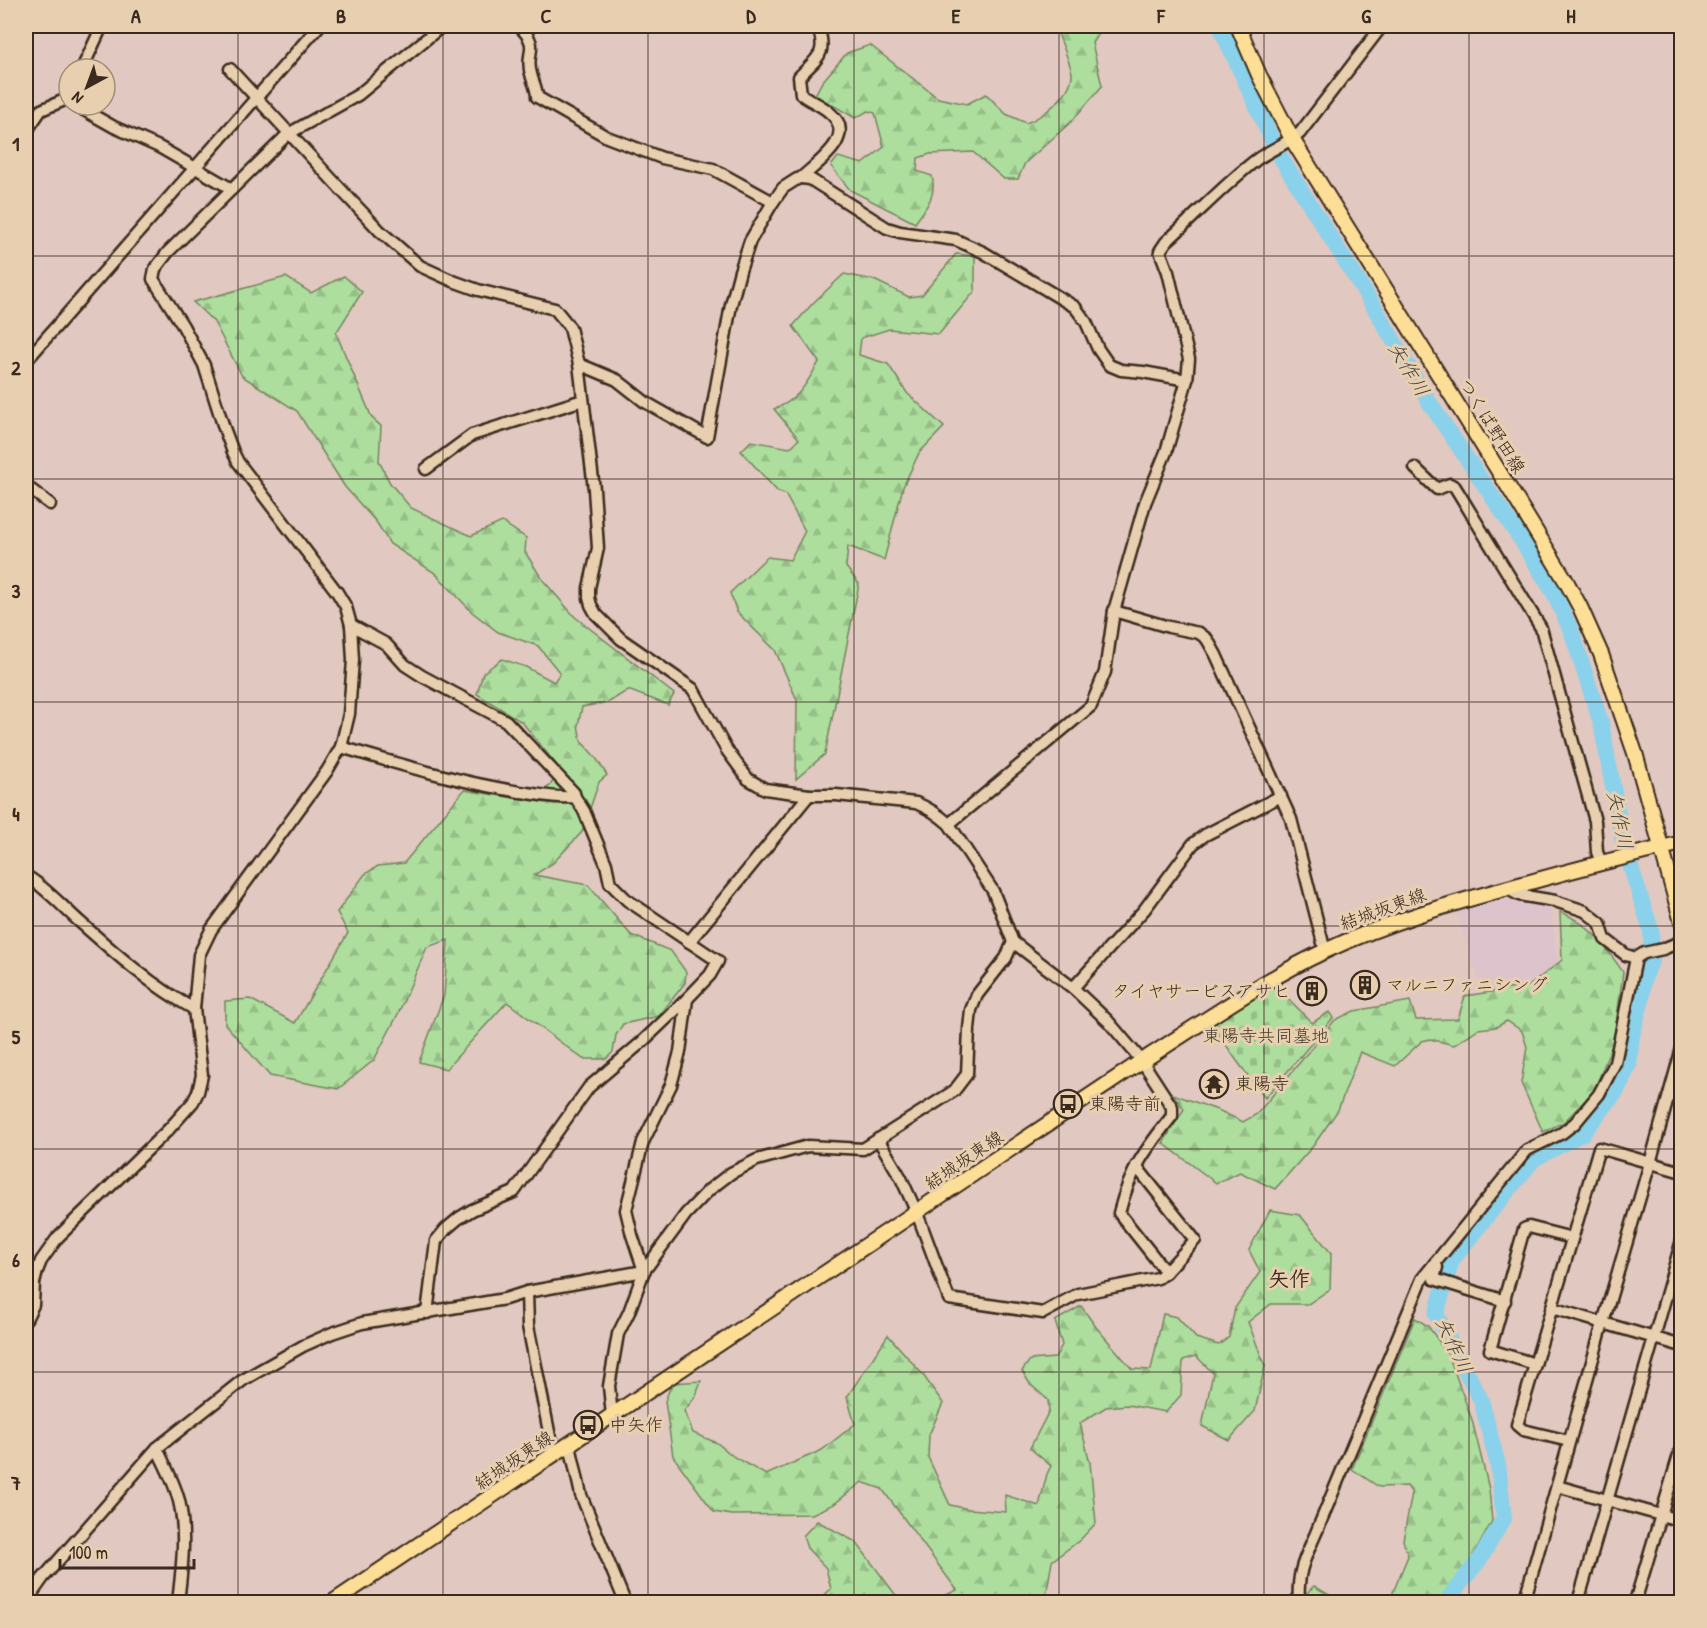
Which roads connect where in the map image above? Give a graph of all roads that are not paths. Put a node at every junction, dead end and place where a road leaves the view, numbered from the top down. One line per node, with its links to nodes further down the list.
1 (102, 26): 8 (street)
2 (319, 26): 10 (street)
3 (442, 26): 14 (street)
4 (519, 26): 19 (street)
5 (819, 26): 17 (street)
6 (1238, 26): 15 (main road, つくば野田線)
7 (1382, 26): 15 (street)
8 (88, 57)
9 (230, 69): 10 (street)
10 (256, 98): 14 (street); 16 (street)
11 (57, 104): 13 (street)
12 (98, 117): 16 (street)
13 (26, 132)
14 (288, 134): 18 (street); 21 (street)
15 (1288, 141): 22 (street); 36 (main road, つくば野田線)
16 (195, 167): 18 (street); 20 (street)
17 (801, 178): 19 (street); 22 (street)
18 (232, 189): 29 (street)
19 (773, 202): 21 (street)
20 (26, 361)
21 (579, 364): 23 (street)
22 (1187, 380): 28 (street)
23 (583, 400): 25 (street); 31 (street)
24 (1415, 468): 37 (street)
25 (426, 469)
26 (26, 486): 27 (street)
27 (50, 504)
28 (1114, 611): 32 (street); 34 (street)
29 (351, 625): 30 (street); 33 (street)
30 (341, 747): 33 (street); 48 (street)
31 (809, 795): 34 (street); 42 (street)
32 (1281, 796): 44 (street); 46 (street)
33 (574, 797): 42 (street)
34 (950, 824): 43 (street)
35 (1682, 843): 36 (main road)
36 (1662, 848): 37 (main road, 結城坂東線); 40 (main road, つくば野田線)
37 (1605, 861): 39 (main road, 結城坂東線)
38 (26, 876): 48 (street)
39 (1506, 888): 44 (main road, 結城坂東線); 45 (street)
40 (1682, 922)
41 (1682, 940): 45 (street)
42 (689, 942): 47 (street)
43 (1013, 942): 46 (street); 51 (street)
44 (1325, 951): 50 (main road, 結城坂東線)
45 (1640, 956): 58 (street)
46 (1073, 988): 50 (street)
47 (687, 999): 59 (street); 64 (street)
48 (194, 1009): 65 (street)
49 (1682, 1048): 52 (street)
50 (1142, 1061): 53 (street); 55 (main road, 結城坂東線)
51 (878, 1139): 55 (street); 59 (street)
52 (1650, 1163): 54 (street); 56 (street); 66 (street)
53 (1136, 1166): 60 (street); 60 (street)
54 (1682, 1172)
55 (917, 1213): 60 (street); 70 (main road, 結城坂東線)
56 (1572, 1238): 62 (street); 63 (street)
57 (1682, 1240): 67 (street)
58 (1435, 1263): 62 (street); 84 (street)
59 (644, 1271): 61 (street); 70 (street)
60 (1166, 1272)
61 (527, 1292): 64 (street); 75 (street)
62 (1505, 1301): 69 (street)
63 (1552, 1308): 66 (street); 69 (street)
64 (427, 1313): 74 (street)
65 (26, 1319)
66 (1603, 1323): 67 (street); 71 (street)
67 (1654, 1338): 68 (street); 77 (street)
68 (1682, 1346)
69 (1535, 1364): 71 (street)
70 (612, 1416): 72 (main road, 結城坂東線)
71 (1569, 1441): 76 (street)
72 (570, 1445): 75 (main road, 結城坂東線); 83 (street)
73 (1682, 1445): 78 (street)
74 (157, 1448): 80 (street); 81 (street)
75 (555, 1455): 82 (main road, 結城坂東線)
76 (1557, 1486): 77 (street); 85 (street)
77 (1607, 1500): 78 (street); 86 (street)
78 (1661, 1515): 79 (street); 87 (street)
79 (1682, 1521)
80 (26, 1602)
81 (178, 1602)
82 (333, 1602)
83 (625, 1602)
84 (1299, 1602)
85 (1524, 1602)
86 (1578, 1602)
87 (1635, 1602)

